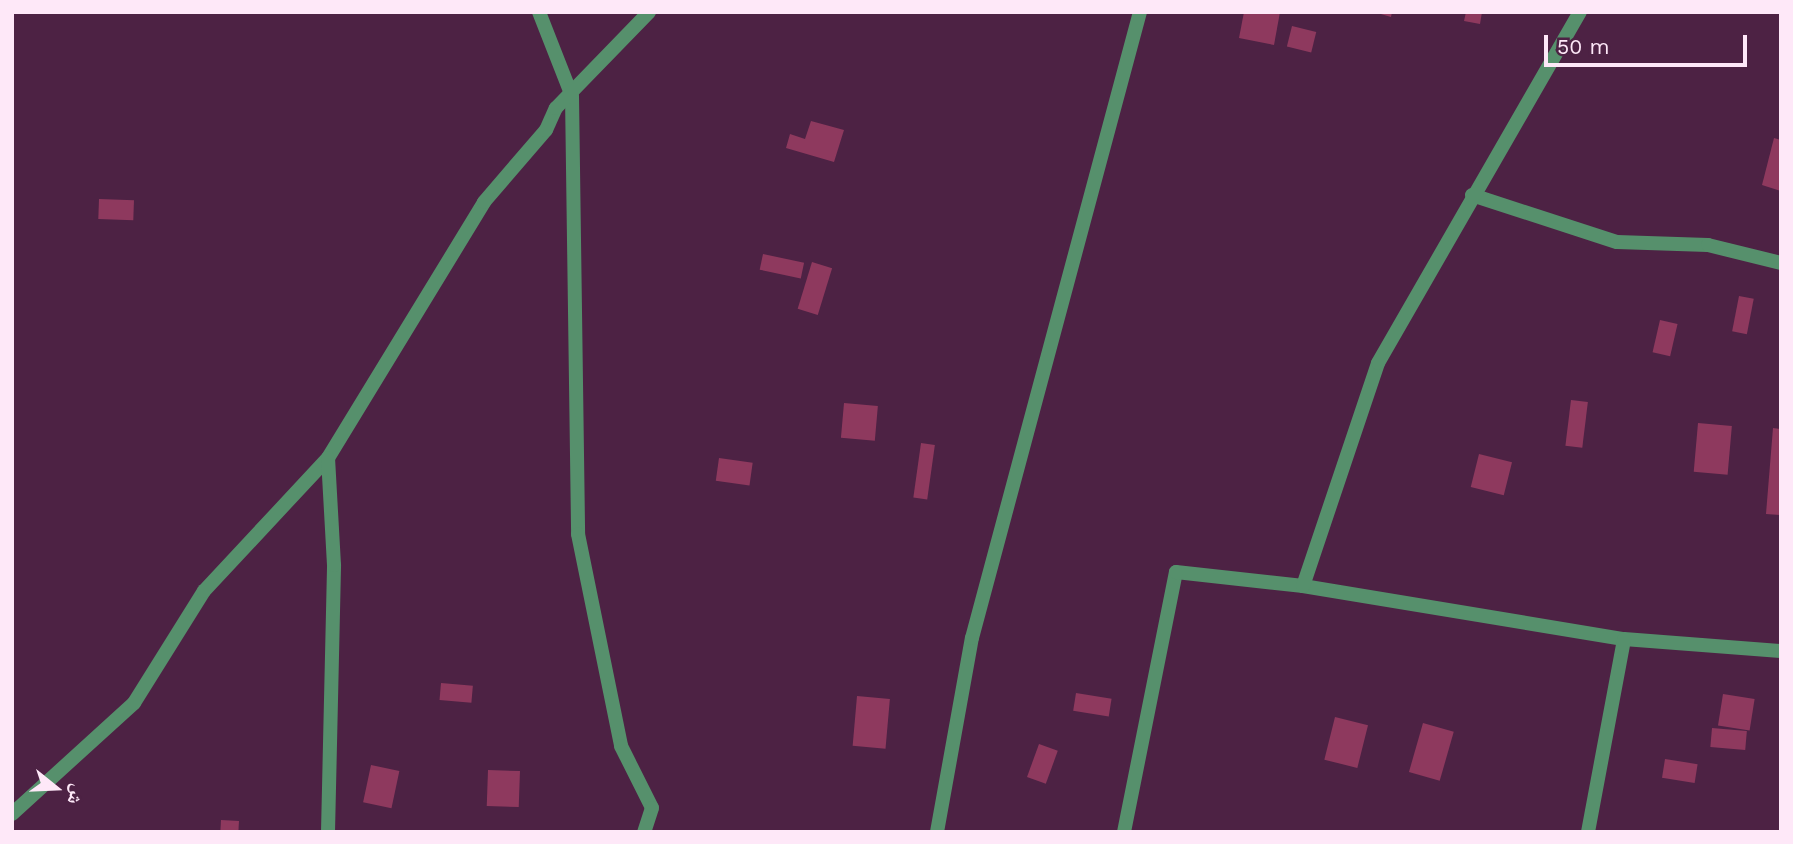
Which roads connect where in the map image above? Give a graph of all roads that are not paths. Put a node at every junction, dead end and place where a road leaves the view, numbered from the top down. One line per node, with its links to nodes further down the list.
1 (539, 12): 5 (street)
2 (649, 12): 5 (street)
3 (1140, 12): 15 (street)
4 (1580, 12): 6 (street)
5 (572, 96): 8 (street); 14 (street)
6 (1472, 195): 7 (street); 9 (street)
7 (1781, 263)
8 (328, 458): 12 (street); 13 (street)
9 (1303, 586): 10 (street); 16 (street)
10 (1624, 639): 11 (street); 17 (street)
11 (1781, 651)
12 (12, 814)
13 (328, 832)
14 (644, 832)
15 (937, 832)
16 (1124, 832)
17 (1588, 832)

